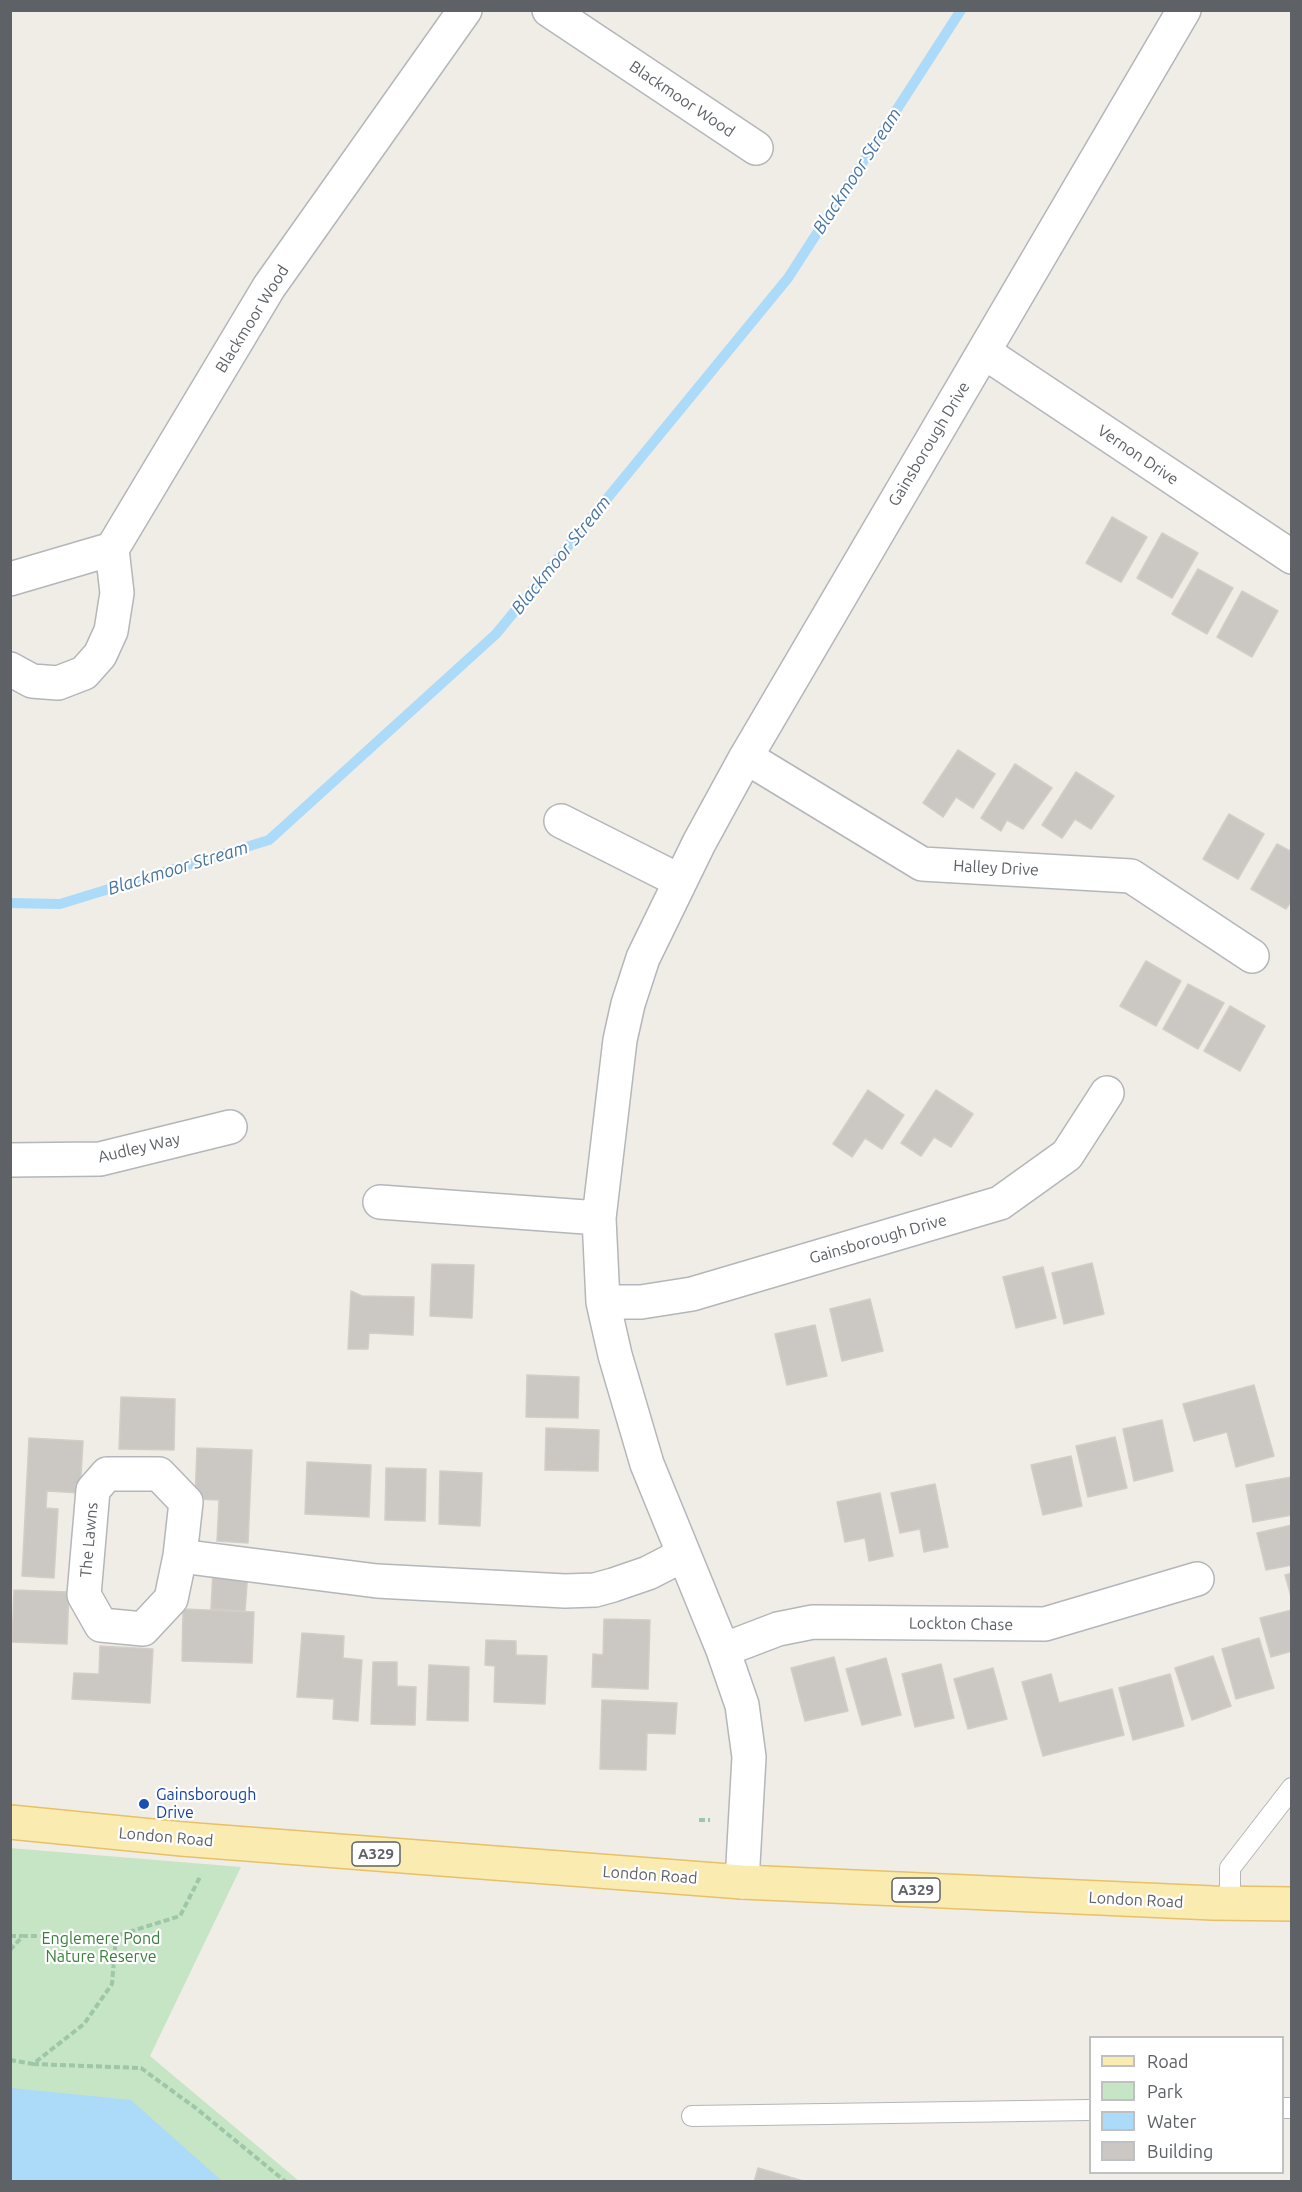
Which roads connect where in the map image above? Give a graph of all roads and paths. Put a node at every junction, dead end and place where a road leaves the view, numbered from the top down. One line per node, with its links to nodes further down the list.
1 (465, 10): 6 (street, Blackmoor Wood)
2 (549, 10): 4 (street, Blackmoor Wood)
3 (1184, 10): 5 (street, Gainsborough Drive)
4 (756, 147)
5 (984, 352): 7 (street, Vernon Drive); 10 (street, Gainsborough Drive)
6 (112, 549): 8 (street); 9 (street)
7 (1292, 557)
8 (10, 579)
9 (10, 669)
10 (746, 757): 12 (street, Gainsborough Drive); 13 (street, Halley Drive)
11 (561, 821): 12 (street)
12 (680, 881): 18 (street, Gainsborough Drive)
13 (1252, 956)
14 (1107, 1093): 19 (street, Gainsborough Drive)
15 (230, 1127): 16 (street, Audley Way)
16 (10, 1160)
17 (380, 1202): 18 (street)
18 (599, 1218): 19 (street, Gainsborough Drive)
19 (603, 1302): 20 (street, Gainsborough Drive)
20 (683, 1555): 21 (street); 23 (street, Gainsborough Drive)
21 (180, 1556): 21 (street, The Lawns)
22 (1197, 1579): 23 (street, Lockton Chase)
23 (723, 1650): 29 (street, Gainsborough Drive)
24 (1292, 1788): 30 (lane)
25 (699, 1820): 26 (path)
26 (710, 1820)
27 (10, 1822): 29 (main road, London Road / A329)
28 (203, 1872): 34 (path)
29 (742, 1882): 30 (main road, London Road / A329)
30 (1230, 1903): 31 (main road, London Road / A329)
31 (1292, 1904)
32 (10, 1936): 33 (path)
33 (23, 1936): 34 (path); 35 (path)
34 (116, 1936): 37 (path)
35 (10, 1950)
36 (10, 2060): 37 (path)
37 (33, 2064): 40 (path)
38 (1089, 2110): 39 (lane)
39 (692, 2116)
40 (286, 2181)

